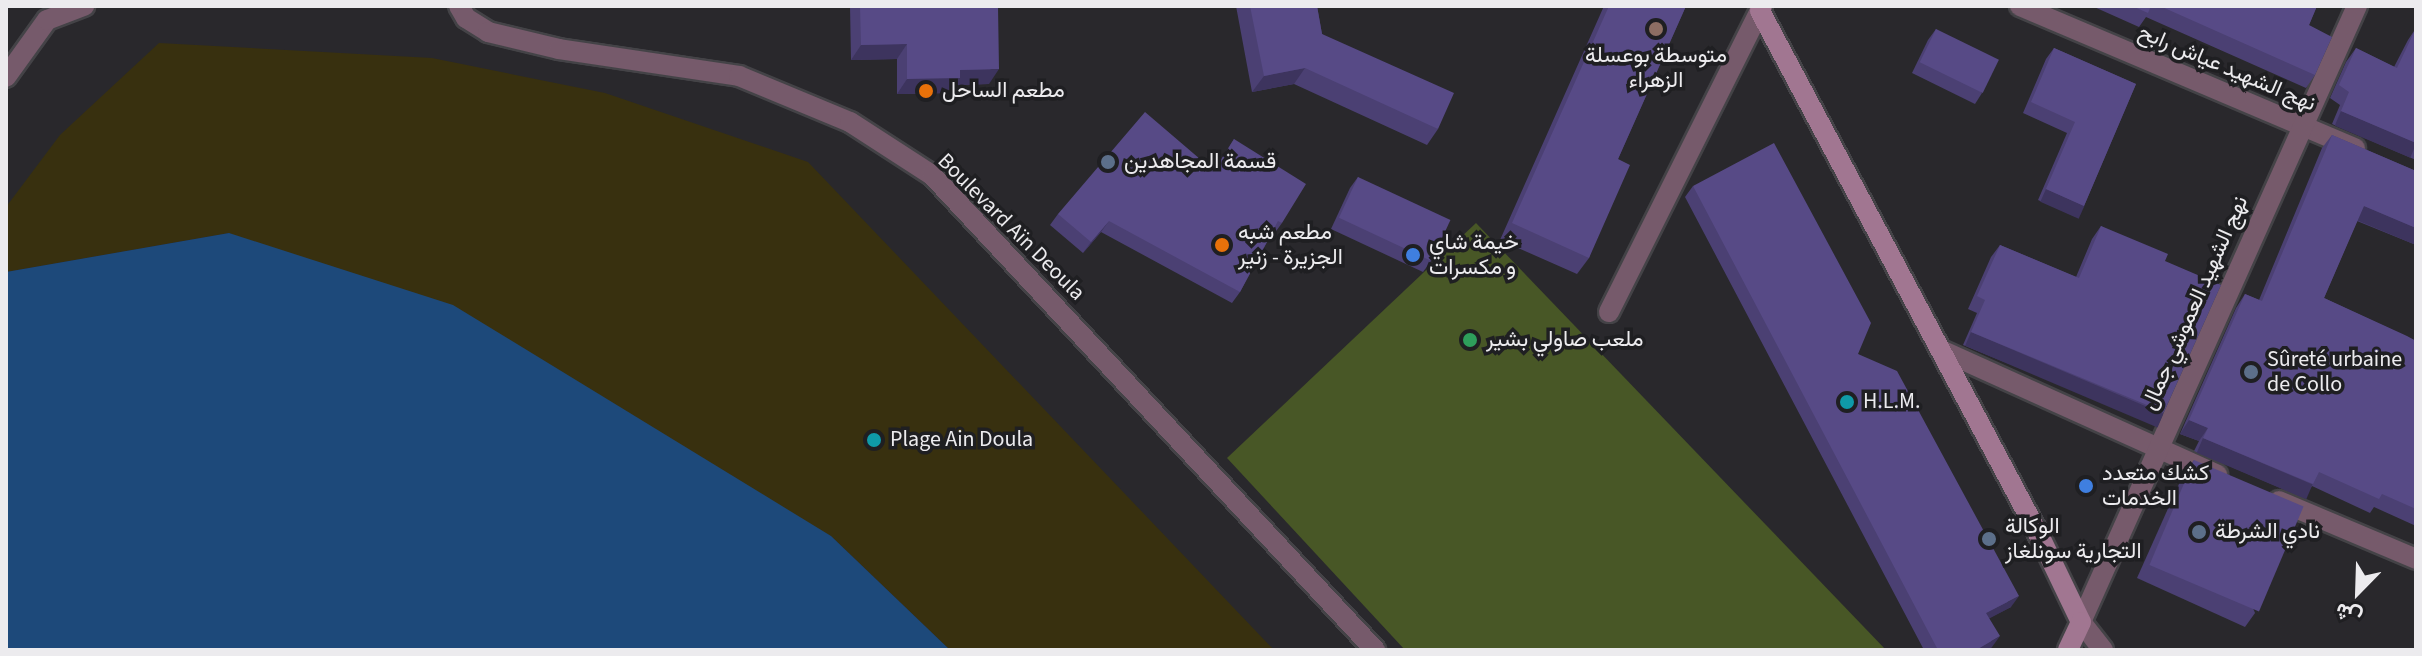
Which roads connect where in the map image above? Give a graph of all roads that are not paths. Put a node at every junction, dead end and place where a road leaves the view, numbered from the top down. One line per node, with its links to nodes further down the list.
1 (84, 6): 6 (street)
2 (459, 6): 14 (street, Boulevard Aïn Deoula)
3 (2020, 6): 7 (street, نهج الشهيد عياش رابح)
4 (2357, 6): 7 (street, نهج الشهيد العموشي جمال)
5 (1761, 9): 9 (street); 10 (street)
6 (6, 77)
7 (2302, 125): 8 (street, نهج الشهيد عياش رابح); 11 (street, نهج الشهيد العموشي جمال)
8 (2373, 156)
9 (1609, 312)
10 (1943, 351): 11 (street); 13 (street)
11 (2155, 449): 12 (street); 13 (street, نهج الشهيد العموشي جمال)
12 (2416, 559)
13 (2081, 622): 15 (street); 16 (street)
14 (1375, 650)
15 (2068, 650)
16 (2103, 650)

